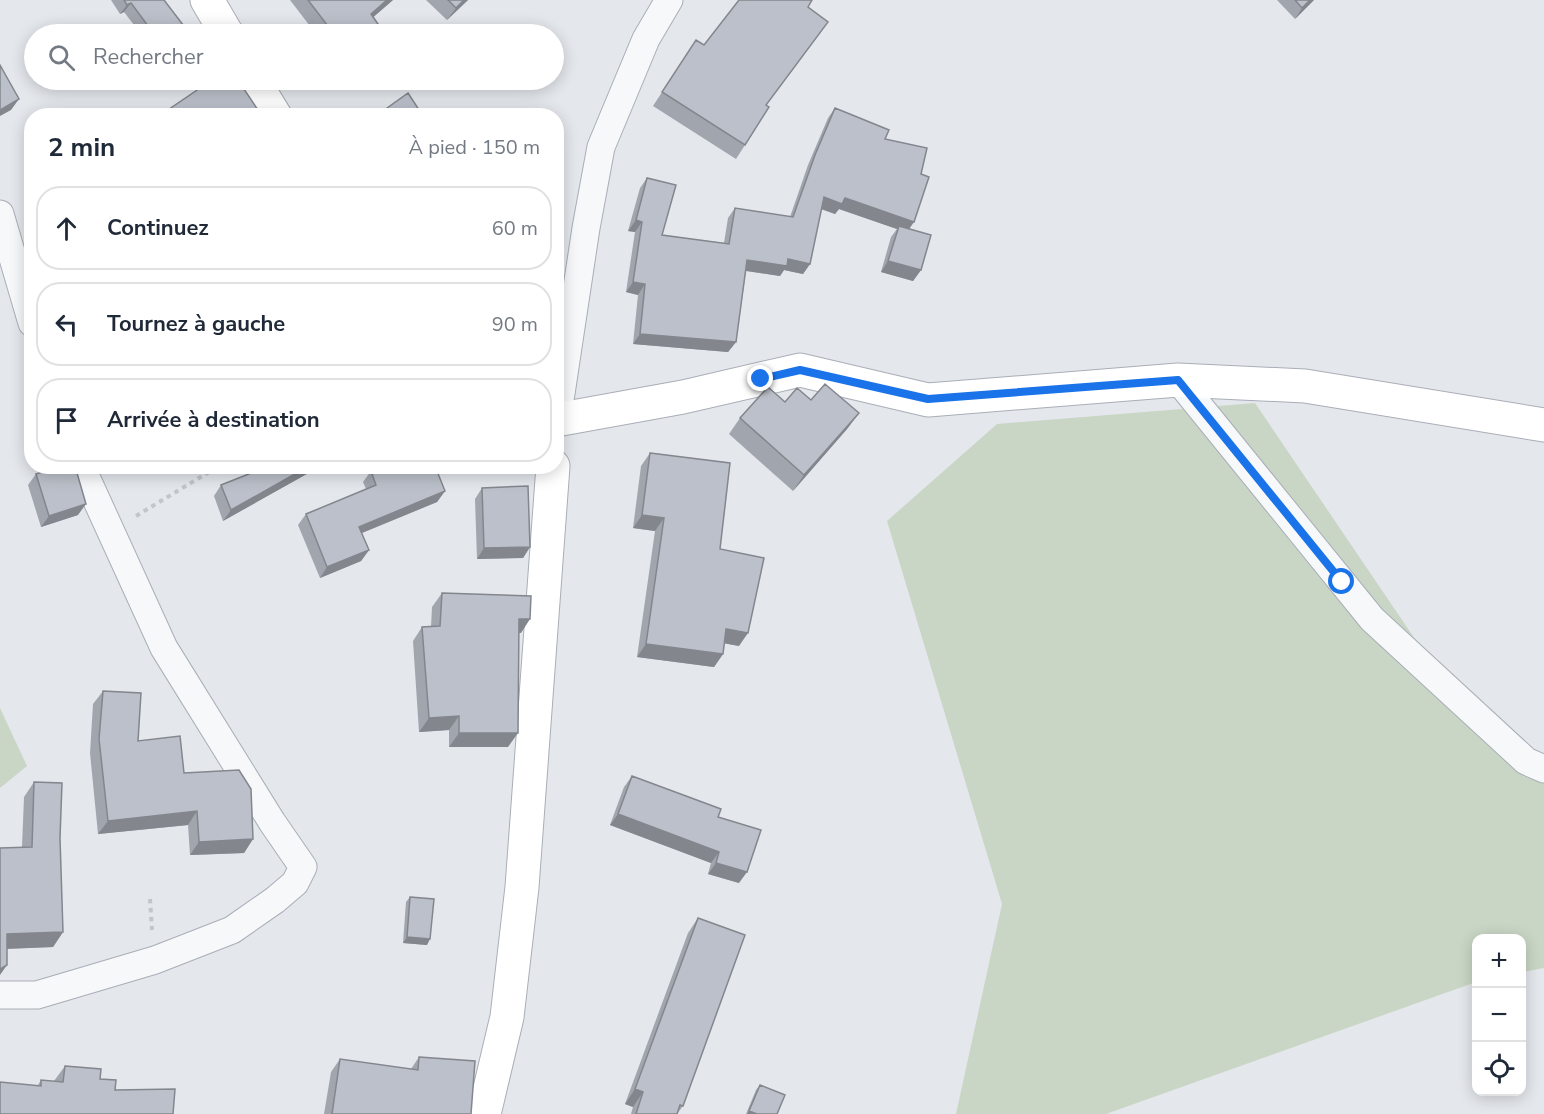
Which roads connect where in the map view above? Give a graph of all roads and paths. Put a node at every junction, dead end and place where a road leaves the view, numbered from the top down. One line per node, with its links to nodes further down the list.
1 (207, 0): 3 (street)
2 (669, 0): 8 (street)
3 (221, 24)
4 (259, 90): 5 (street)
5 (270, 108)
6 (0, 214): 7 (street)
7 (24, 296)
8 (564, 369)
9 (1178, 380): 10 (street); 11 (street); 16 (street)
10 (564, 419)
11 (1544, 425)
12 (84, 474): 15 (street)
13 (206, 474): 15 (path)
14 (552, 474): 18 (street)
15 (109, 532): 17 (street)
16 (1544, 769)
17 (0, 995)
18 (484, 1114)

